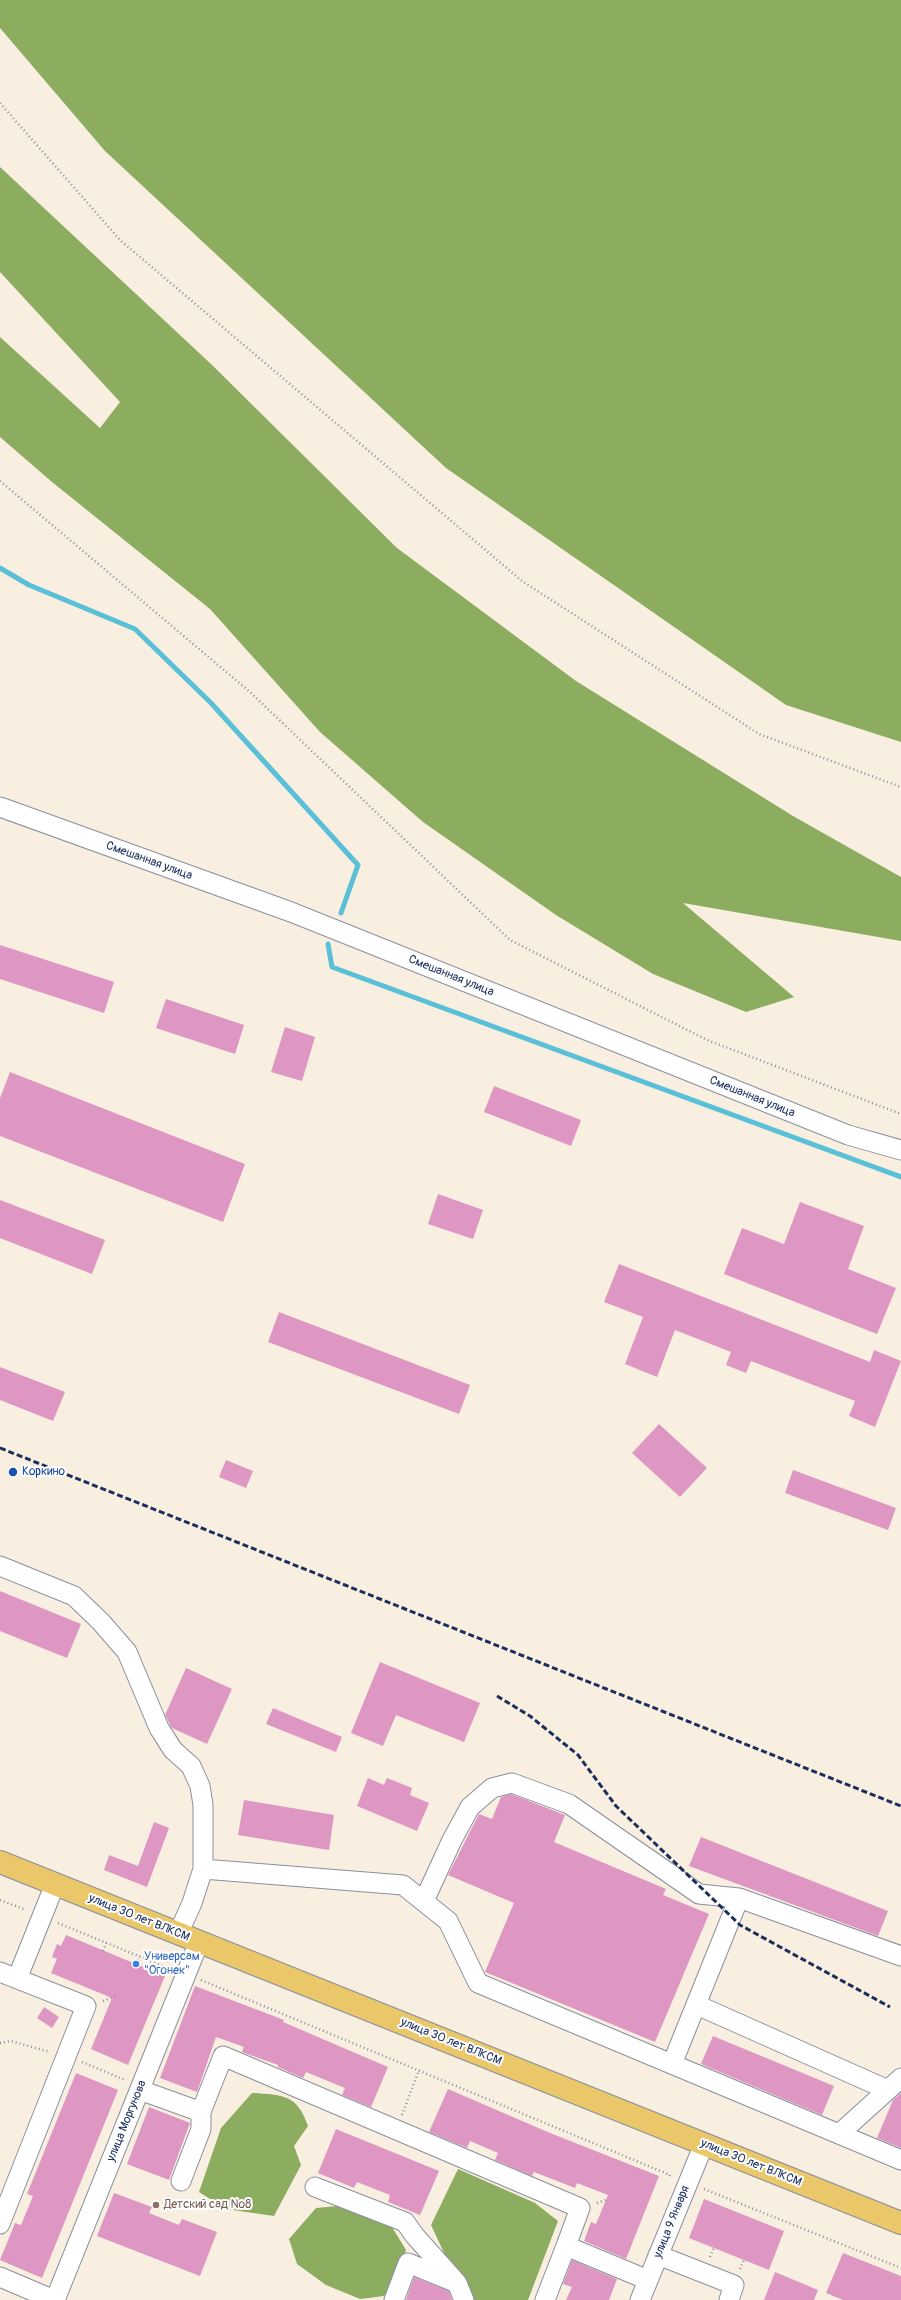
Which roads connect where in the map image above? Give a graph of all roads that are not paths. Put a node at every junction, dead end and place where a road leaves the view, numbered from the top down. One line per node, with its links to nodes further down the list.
1 (0, 807): 2 (street, Смешанная улица)
2 (901, 1150)
3 (0, 1566): 5 (street)
4 (0, 1862): 6 (main road, улица 30 лет ВЛКСМ)
5 (203, 1869): 8 (street); 9 (street)
6 (55, 1884): 9 (main road, улица 30 лет ВЛКСМ); 13 (street)
7 (739, 1898): 8 (street); 11 (street); 14 (street)
8 (424, 1901): 15 (street)
9 (178, 1934): 10 (main road, улица 30 лет ВЛКСМ)
10 (199, 1942): 17 (street, улица Моргунова); 20 (main road, улица 30 лет ВЛКСМ)
11 (901, 1956)
12 (0, 1972): 13 (street)
13 (18, 1979): 25 (street)
14 (697, 2004): 15 (street); 16 (street)
15 (672, 2064): 19 (street)
16 (894, 2084): 19 (street)
17 (132, 2089): 18 (street); 31 (street, улица Моргунова)
18 (201, 2112): 22 (street); 26 (street)
19 (839, 2134): 21 (street)
20 (704, 2144): 24 (main road, улица 30 лет ВЛКСМ); 27 (street, улица 9 Января)
21 (901, 2160)
22 (182, 2180)
23 (315, 2188): 30 (street)
24 (901, 2223)
25 (0, 2224)
26 (566, 2246): 29 (street); 34 (street)
27 (658, 2255): 29 (street, улица 9 Января); 36 (street)
28 (0, 2277): 31 (street)
29 (648, 2280): 35 (street, улица 9 Января)
30 (457, 2283): 32 (street); 33 (street)
31 (55, 2300)
32 (394, 2300)
33 (464, 2300)
34 (545, 2300)
35 (640, 2300)
36 (729, 2300)

